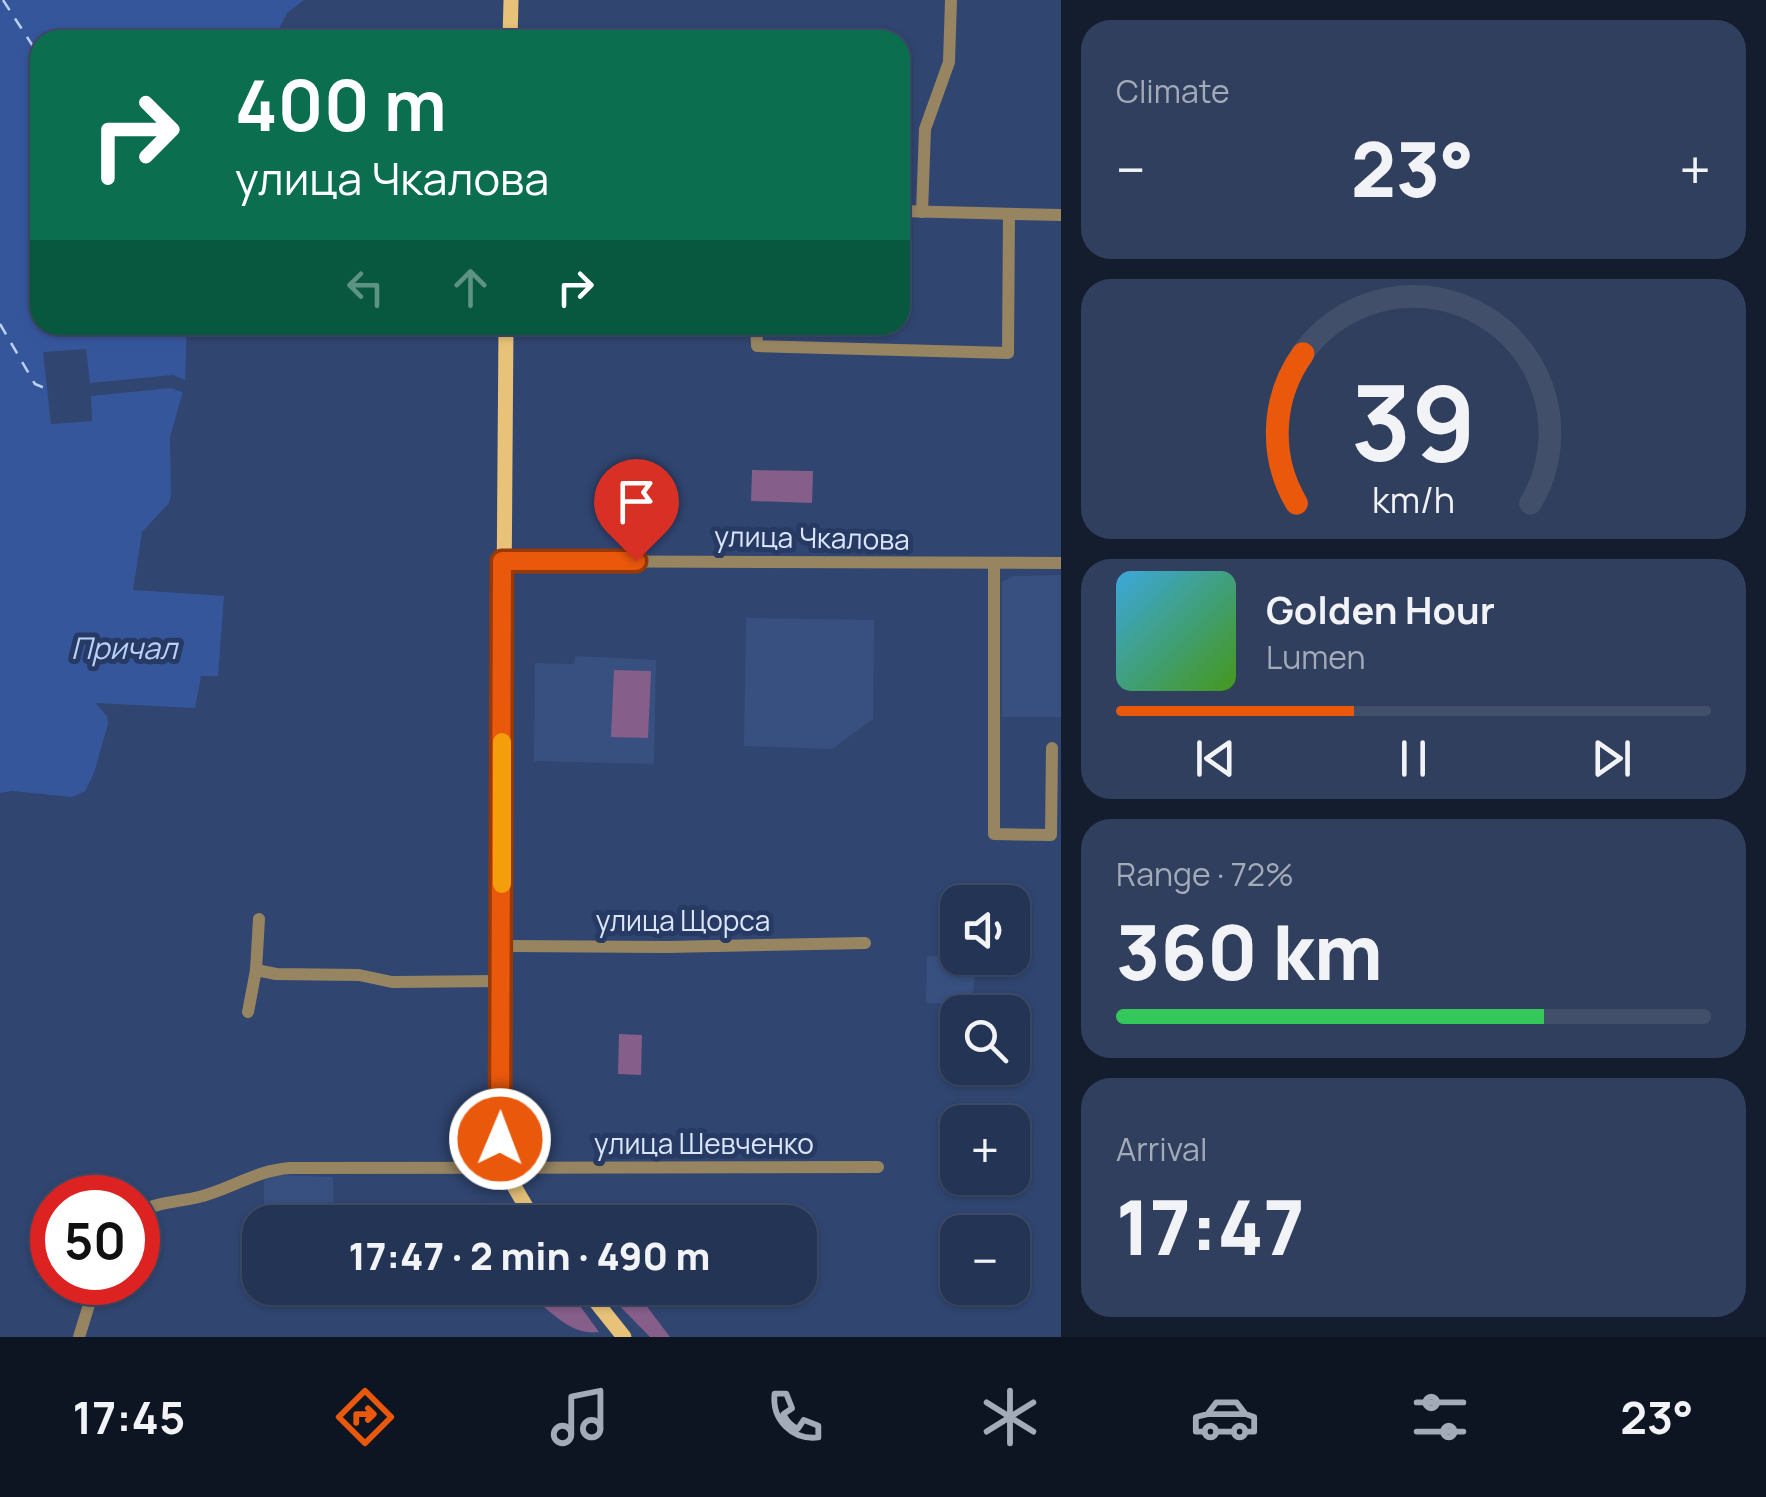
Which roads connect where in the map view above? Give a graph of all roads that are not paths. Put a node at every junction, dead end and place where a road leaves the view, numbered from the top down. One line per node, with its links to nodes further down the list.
1 (511, 0): 3 (main road)
2 (952, 0): 5 (street)
3 (510, 30)
4 (910, 212): 5 (street)
5 (922, 212): 6 (street)
6 (1009, 214): 7 (street); 9 (street)
7 (1061, 216)
8 (506, 335): 10 (main road)
9 (756, 335)
10 (502, 561): 11 (street, улица Чкалова); 16 (main road)
11 (994, 564): 12 (street, улица Чкалова); 13 (street)
12 (1061, 564)
13 (1052, 748)
14 (259, 919): 17 (street)
15 (865, 942): 16 (street, улица Щорса)
16 (502, 946): 18 (main road)
17 (256, 970): 18 (street); 19 (street)
18 (502, 982): 21 (main road)
19 (248, 1012)
20 (878, 1167): 21 (street, улица Шевченко)
21 (504, 1169): 22 (street, улица Шевченко); 23 (main road)
22 (160, 1205)
23 (524, 1205)
24 (89, 1305): 26 (street)
25 (599, 1305): 27 (main road)
26 (79, 1337)
27 (624, 1337)

